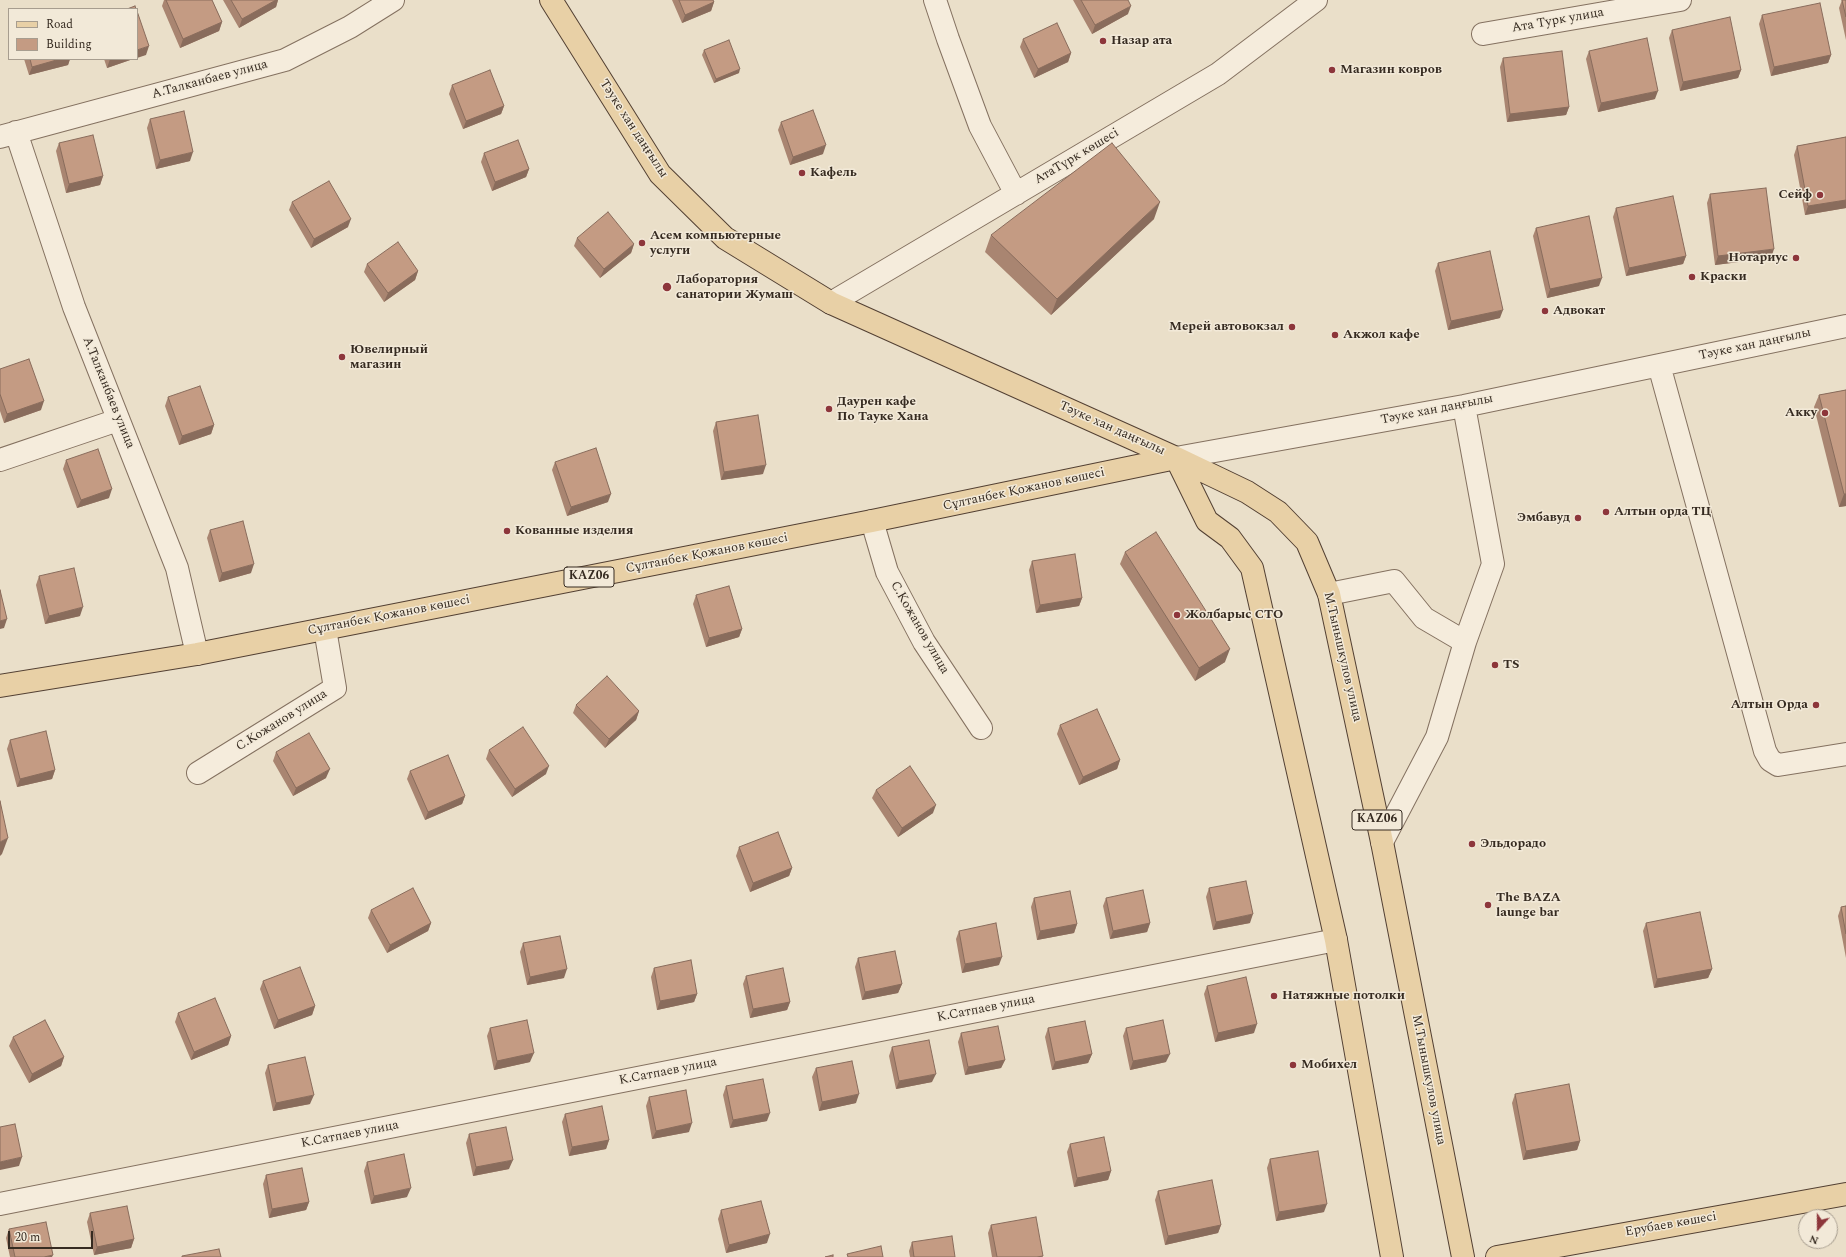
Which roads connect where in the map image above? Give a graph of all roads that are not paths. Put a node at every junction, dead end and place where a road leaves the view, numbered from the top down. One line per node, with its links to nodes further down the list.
1 (393, 0): 7 (street, А.Талканбаев улица)
2 (551, 0): 9 (main road, Тәуке хан даңғылы / KАZ06)
3 (935, 0): 8 (street)
4 (1316, 0): 8 (street, АтаТүрк көшесі)
5 (1680, 0): 6 (street, Ата Турк улица)
6 (1483, 34)
7 (8, 135): 13 (street, А.Талканбаев улица)
8 (1016, 194): 9 (street, АтаТүрк көшесі)
9 (831, 303): 14 (main road, Тәуке хан даңғылы / KАZ06)
10 (1846, 326): 11 (street, Тәуке хан даңғылы)
11 (1659, 365): 12 (street, Тәуке хан даңғылы); 23 (street)
12 (1464, 406): 14 (street, Тәуке хан даңғылы); 19 (street)
13 (118, 420): 15 (street); 20 (street, А.Талканбаев улица)
14 (1176, 458): 16 (main road, Сұлтанбек Қожанов көшесі / KАZ06); 17 (main road, М.Тынышкулов улица / KАZ06); 26 (main road)
15 (0, 460)
16 (872, 521): 18 (main road, Сұлтанбек Қожанов көшесі / KАZ06); 22 (street, С.Кожанов улица)
17 (1329, 594): 19 (street); 25 (main road, М.Тынышкулов улица / KАZ06)
18 (325, 629): 20 (main road, Сұлтанбек Қожанов көшесі / KАZ06); 24 (street, С.Кожанов улица)
19 (1465, 642): 25 (street)
20 (197, 654): 21 (main road, Сұлтанбек Қожанов көшесі / KАZ06)
21 (0, 686)
22 (981, 728)
23 (1846, 754)
24 (198, 773)
25 (1382, 842): 30 (main road, М.Тынышкулов улица / KАZ06)
26 (1336, 940): 28 (street, К.Сатпаев улица); 29 (main road)
27 (1846, 1194): 31 (main road, Ерубаев көшесі)
28 (0, 1204)
29 (1392, 1257)
30 (1463, 1257)
31 (1497, 1257)

